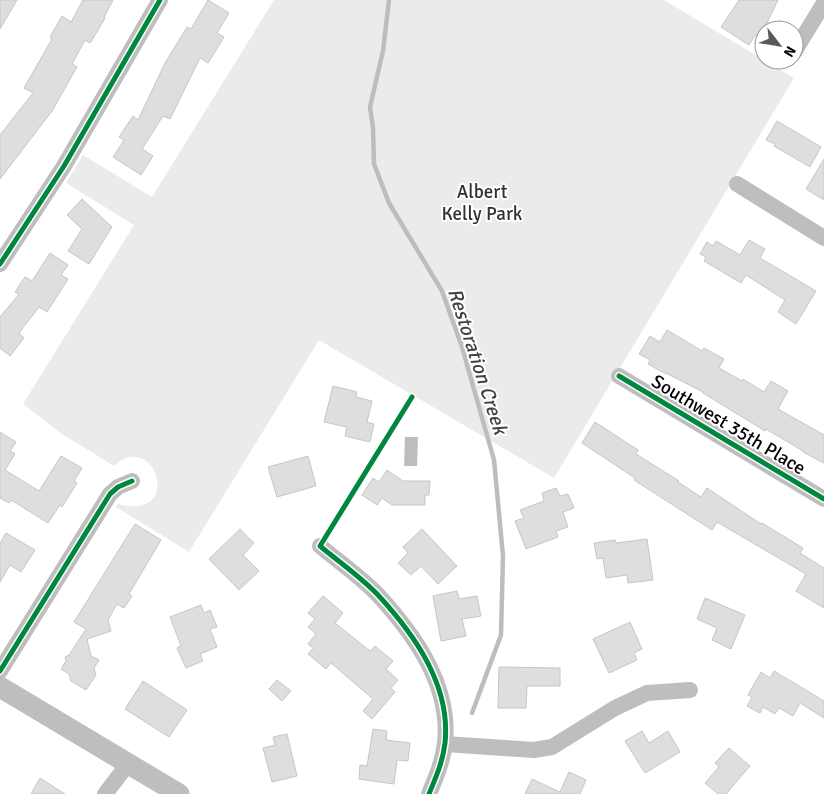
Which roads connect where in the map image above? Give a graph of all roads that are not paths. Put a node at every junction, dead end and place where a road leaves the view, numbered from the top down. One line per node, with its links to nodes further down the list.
1 (160, 0): 6 (street)
2 (824, 3): 3 (street)
3 (804, 36)
4 (736, 184): 5 (street)
5 (824, 238)
6 (3, 254)
7 (619, 376): 9 (street, Southwest 35th Place)
8 (132, 481): 11 (street)
9 (824, 499)
10 (320, 546): 14 (street)
11 (0, 672)
12 (0, 687): 15 (street)
13 (690, 690): 14 (street)
14 (445, 744): 18 (street)
15 (128, 764): 16 (street); 17 (street)
16 (105, 794)
17 (179, 794)
18 (429, 794)

